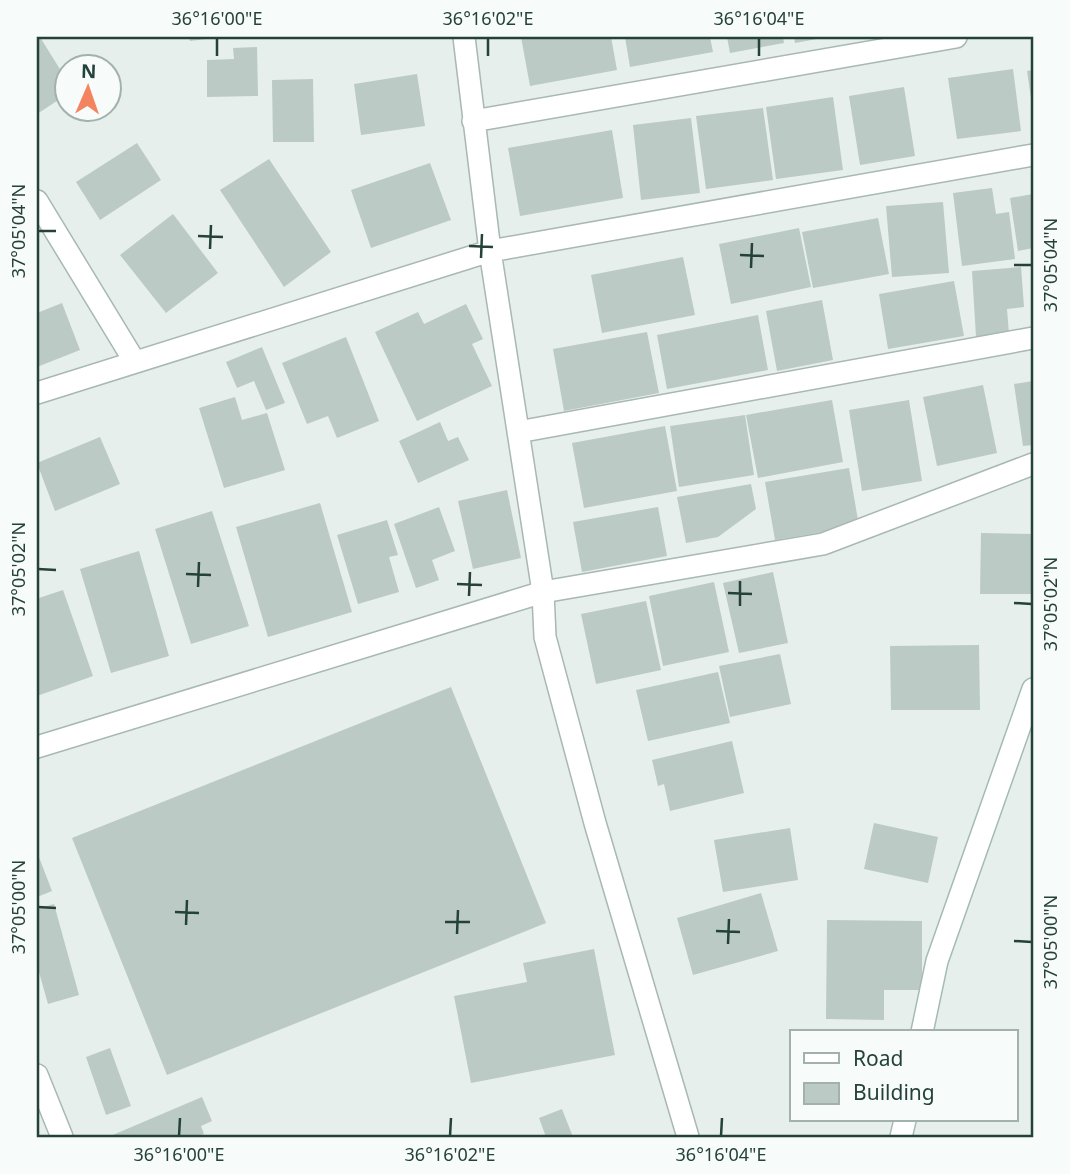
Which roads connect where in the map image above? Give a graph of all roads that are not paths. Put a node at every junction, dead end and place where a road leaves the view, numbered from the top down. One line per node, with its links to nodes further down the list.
1 (464, 37): 3 (street)
2 (956, 37): 3 (street)
3 (473, 121): 6 (street)
4 (1033, 155): 6 (street)
5 (37, 201): 8 (street)
6 (490, 251): 8 (street); 10 (street)
7 (1033, 338): 10 (street)
8 (135, 362): 9 (street)
9 (37, 393)
10 (519, 432): 12 (street)
11 (1033, 464): 12 (street)
12 (543, 592): 14 (street); 18 (street)
13 (1033, 689): 15 (street)
14 (37, 747)
15 (922, 1030)
16 (37, 1075): 17 (street)
17 (62, 1137)
18 (688, 1137)

